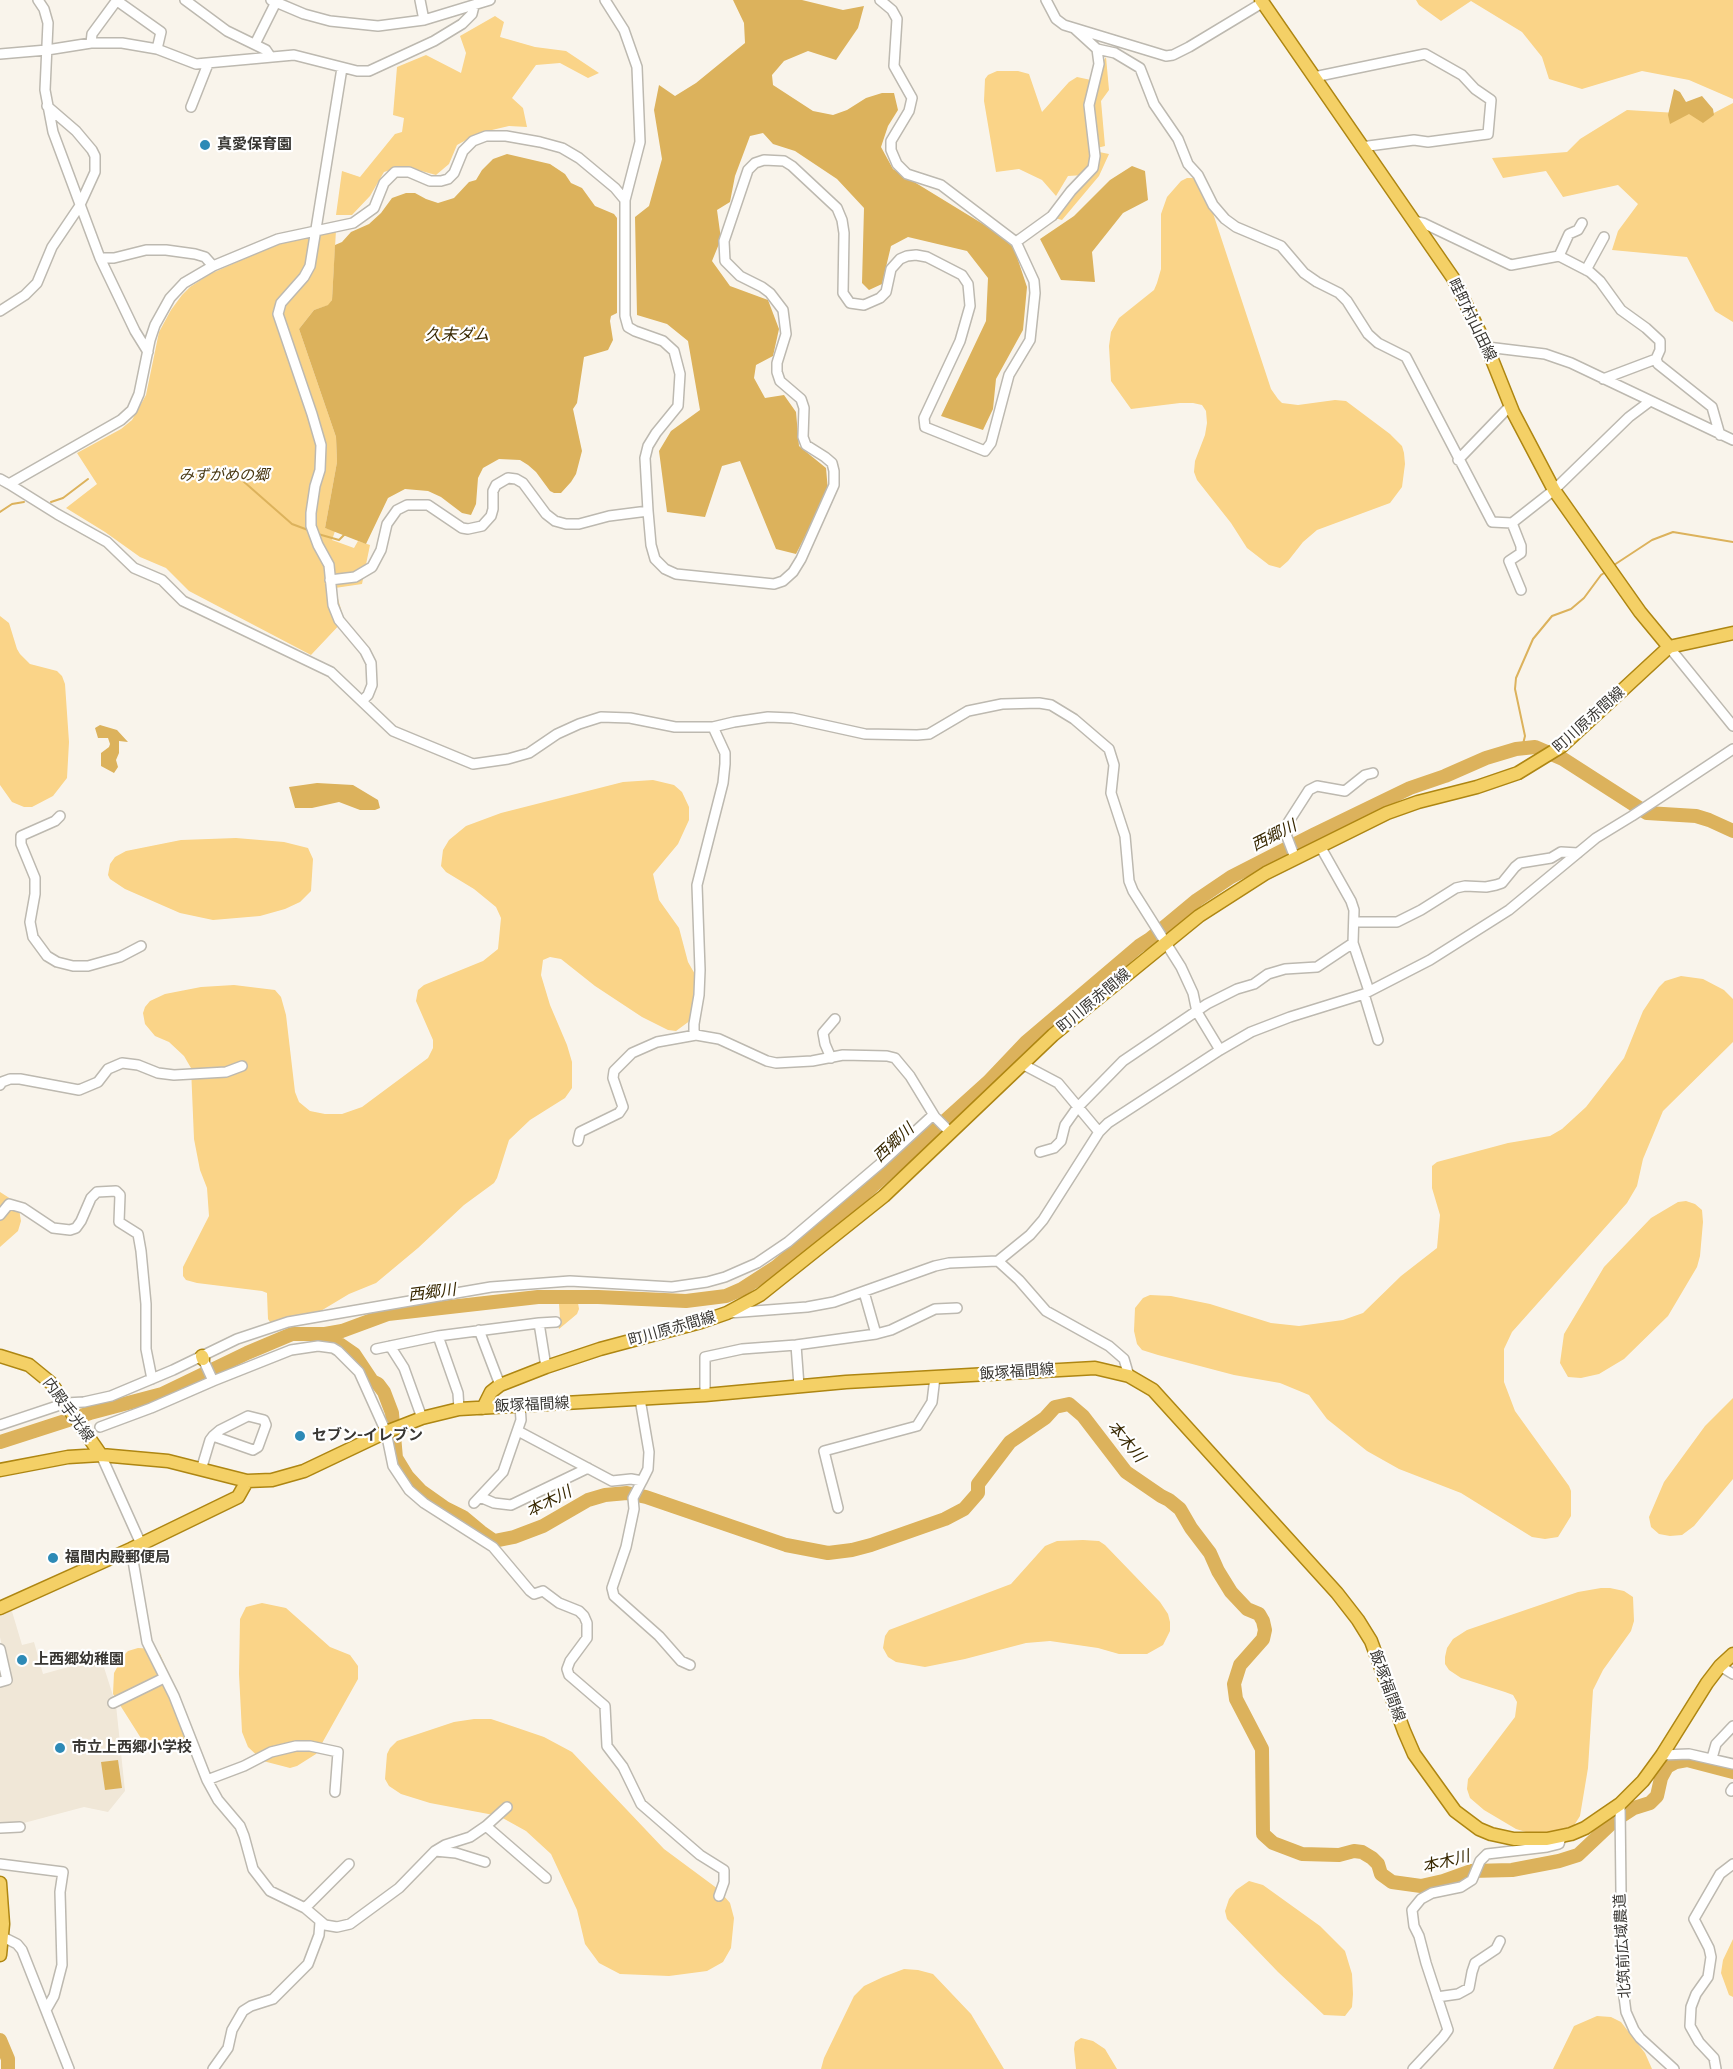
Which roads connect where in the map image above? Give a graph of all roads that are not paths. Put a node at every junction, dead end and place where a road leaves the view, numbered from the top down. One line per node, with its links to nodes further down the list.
1 (38, 0): 18 (street)
2 (117, 0): 14 (street); 16 (street)
3 (185, 0): 15 (street)
4 (420, 0): 12 (street)
5 (490, 0): 11 (street)
6 (606, 0): 27 (street)
7 (880, 0): 33 (street)
8 (1046, 0): 13 (street)
9 (275, 1): 12 (street); 15 (street)
10 (1262, 1): 13 (street); 23 (main road, 畦町村山田線)
11 (474, 6): 12 (street); 22 (street)
12 (424, 20)
13 (1075, 29): 17 (street)
14 (91, 42): 16 (street); 18 (street)
15 (255, 44): 20 (street)
16 (157, 49): 21 (street)
17 (1097, 49): 33 (street); 47 (street)
18 (47, 50): 19 (street); 24 (street)
19 (0, 54)
20 (270, 56): 21 (street); 22 (street)
21 (208, 64): 25 (street)
22 (342, 68): 31 (street)
23 (1314, 77): 26 (main road, 畦町村山田線); 26 (street)
24 (47, 106): 28 (street); 28 (street)
25 (191, 107)
26 (1362, 147): 29 (main road, 畦町村山田線)
27 (624, 200): 31 (street); 50 (street)
28 (79, 207): 35 (street); 38 (street)
29 (1415, 221): 34 (street); 39 (main road, 畦町村山田線)
30 (1582, 223): 34 (street)
31 (316, 230): 36 (street); 52 (street)
32 (1604, 237): 37 (street)
33 (1016, 242): 50 (street)
34 (1559, 256): 37 (street)
35 (100, 258): 36 (street); 40 (street)
36 (213, 266): 40 (street)
37 (1586, 270): 41 (street)
38 (0, 311)
39 (1487, 347): 42 (street); 44 (main road, 畦町村山田線)
40 (148, 351): 48 (street)
41 (1656, 359): 42 (street); 45 (street)
42 (1603, 379): 43 (street)
43 (1649, 402): 45 (street); 49 (street)
44 (1510, 406): 47 (street); 49 (main road, 畦町村山田線)
45 (1720, 435): 46 (street)
46 (1733, 440)
47 (1458, 460): 51 (street)
48 (4, 481): 56 (street)
49 (1554, 490): 51 (street); 55 (main road, 畦町村山田線)
50 (648, 511): 52 (street)
51 (1512, 523): 53 (street)
52 (330, 580): 56 (street)
53 (1521, 590)
54 (1733, 633): 55 (main road)
55 (1669, 647): 57 (street); 62 (main road, 町川原赤間線)
56 (362, 701): 58 (street)
57 (1733, 726)
58 (713, 727): 66 (street); 72 (street)
59 (1733, 749): 63 (street)
60 (1373, 773): 64 (street)
61 (60, 816): 68 (street)
62 (1320, 846): 64 (main road, 町川原赤間線); 65 (street)
63 (1578, 853): 65 (street); 69 (street)
64 (1295, 858): 66 (main road, 町川原赤間線)
65 (1354, 922): 67 (street)
66 (1163, 938): 70 (street); 76 (main road, 町川原赤間線)
67 (1353, 943): 69 (street); 70 (street)
68 (141, 946)
69 (1366, 992): 73 (street); 74 (street)
70 (1197, 1012): 74 (street); 79 (street)
71 (835, 1018): 75 (street)
72 (696, 1035): 75 (street); 83 (street)
73 (1378, 1040)
74 (1220, 1050): 82 (street)
75 (831, 1058): 80 (street)
76 (1022, 1064): 79 (street); 81 (main road, 町川原赤間線)
77 (242, 1066): 78 (street)
78 (0, 1085)
79 (1077, 1108): 82 (street); 84 (street)
80 (934, 1116): 81 (street); 99 (street)
81 (948, 1130): 89 (main road, 町川原赤間線)
82 (1099, 1132): 86 (street)
83 (578, 1141)
84 (1040, 1152)
85 (0, 1215): 103 (street)
86 (998, 1261): 87 (street); 101 (street)
87 (864, 1292): 89 (street); 93 (street)
88 (957, 1308): 93 (street)
89 (727, 1313): 100 (main road, 町川原赤間線)
90 (556, 1322): 91 (street)
91 (539, 1323): 92 (street); 100 (street)
92 (479, 1330): 94 (street); 105 (street)
93 (876, 1334): 95 (street)
94 (438, 1336): 96 (street); 112 (street)
95 (796, 1345): 106 (street); 107 (street)
96 (390, 1346): 97 (street); 113 (street)
97 (376, 1349)
98 (0, 1356): 109 (main road, 内殿手光線)
99 (203, 1357): 103 (street); 104 (street)
100 (546, 1367): 105 (main road, 町川原赤間線)
101 (1129, 1376): 102 (main road, 飯塚福間線); 147 (main road, 飯塚福間線)
102 (935, 1377): 106 (main road, 飯塚福間線); 125 (street)
103 (152, 1379): 109 (street)
104 (212, 1379): 115 (street); 116 (street)
105 (500, 1385): 111 (main road)
106 (799, 1386): 107 (main road, 飯塚福間線)
107 (705, 1395): 108 (main road, 飯塚福間線)
108 (640, 1399): 110 (main road, 飯塚福間線); 124 (street)
109 (66, 1405): 114 (street); 119 (main road, 内殿手光線)
110 (520, 1405): 111 (main road, 飯塚福間線); 117 (street)
111 (483, 1408): 112 (main road, 飯塚福間線)
112 (459, 1409): 113 (main road, 飯塚福間線)
113 (422, 1418): 116 (main road, 飯塚福間線)
114 (0, 1425)
115 (100, 1427)
116 (390, 1430): 123 (main road, 飯塚福間線); 155 (street)
117 (518, 1431): 120 (street); 120 (street)
118 (213, 1436): 118 (street); 122 (street)
119 (101, 1455): 121 (main road, 飯塚福間線); 122 (main road, 飯塚福間線); 126 (street)
120 (588, 1468): 124 (street)
121 (0, 1470)
122 (201, 1470): 123 (main road, 飯塚福間線)
123 (248, 1481): 126 (main road)
124 (641, 1483): 130 (street)
125 (838, 1508)
126 (136, 1547): 127 (main road); 133 (street)
127 (0, 1608)
128 (0, 1649): 134 (street)
129 (1733, 1654): 131 (main road, 飯塚福間線)
130 (690, 1665)
131 (1719, 1666): 132 (street); 137 (main road, 飯塚福間線)
132 (1733, 1674)
133 (164, 1678): 135 (street); 140 (street)
134 (0, 1682)
135 (113, 1703)
136 (1731, 1731): 138 (street)
137 (1662, 1755): 138 (street); 143 (main road, 飯塚福間線)
138 (1712, 1758): 139 (street)
139 (1733, 1764)
140 (207, 1780): 141 (street); 156 (street)
141 (335, 1791)
142 (507, 1807): 144 (street)
143 (1620, 1809): 147 (main road, 飯塚福間線); 166 (street, 北筑前広域農道)
144 (486, 1826): 148 (street); 153 (street)
145 (20, 1827): 146 (street)
146 (0, 1828)
147 (1561, 1837): 161 (street)
148 (435, 1851): 149 (street); 157 (street)
149 (485, 1862)
150 (0, 1864): 162 (street)
151 (349, 1864): 156 (street)
152 (1733, 1864): 167 (street)
153 (546, 1878)
154 (0, 1883): 158 (main road)
155 (719, 1896)
156 (305, 1908): 157 (street)
157 (320, 1922): 164 (street)
158 (3, 1937): 160 (main road); 162 (street)
159 (1500, 1941): 161 (street)
160 (0, 1955)
161 (1437, 1997): 165 (street)
162 (46, 2010): 163 (street)
163 (69, 2069)
164 (213, 2069)
165 (1413, 2069)
166 (1674, 2069)
167 (1716, 2069)

